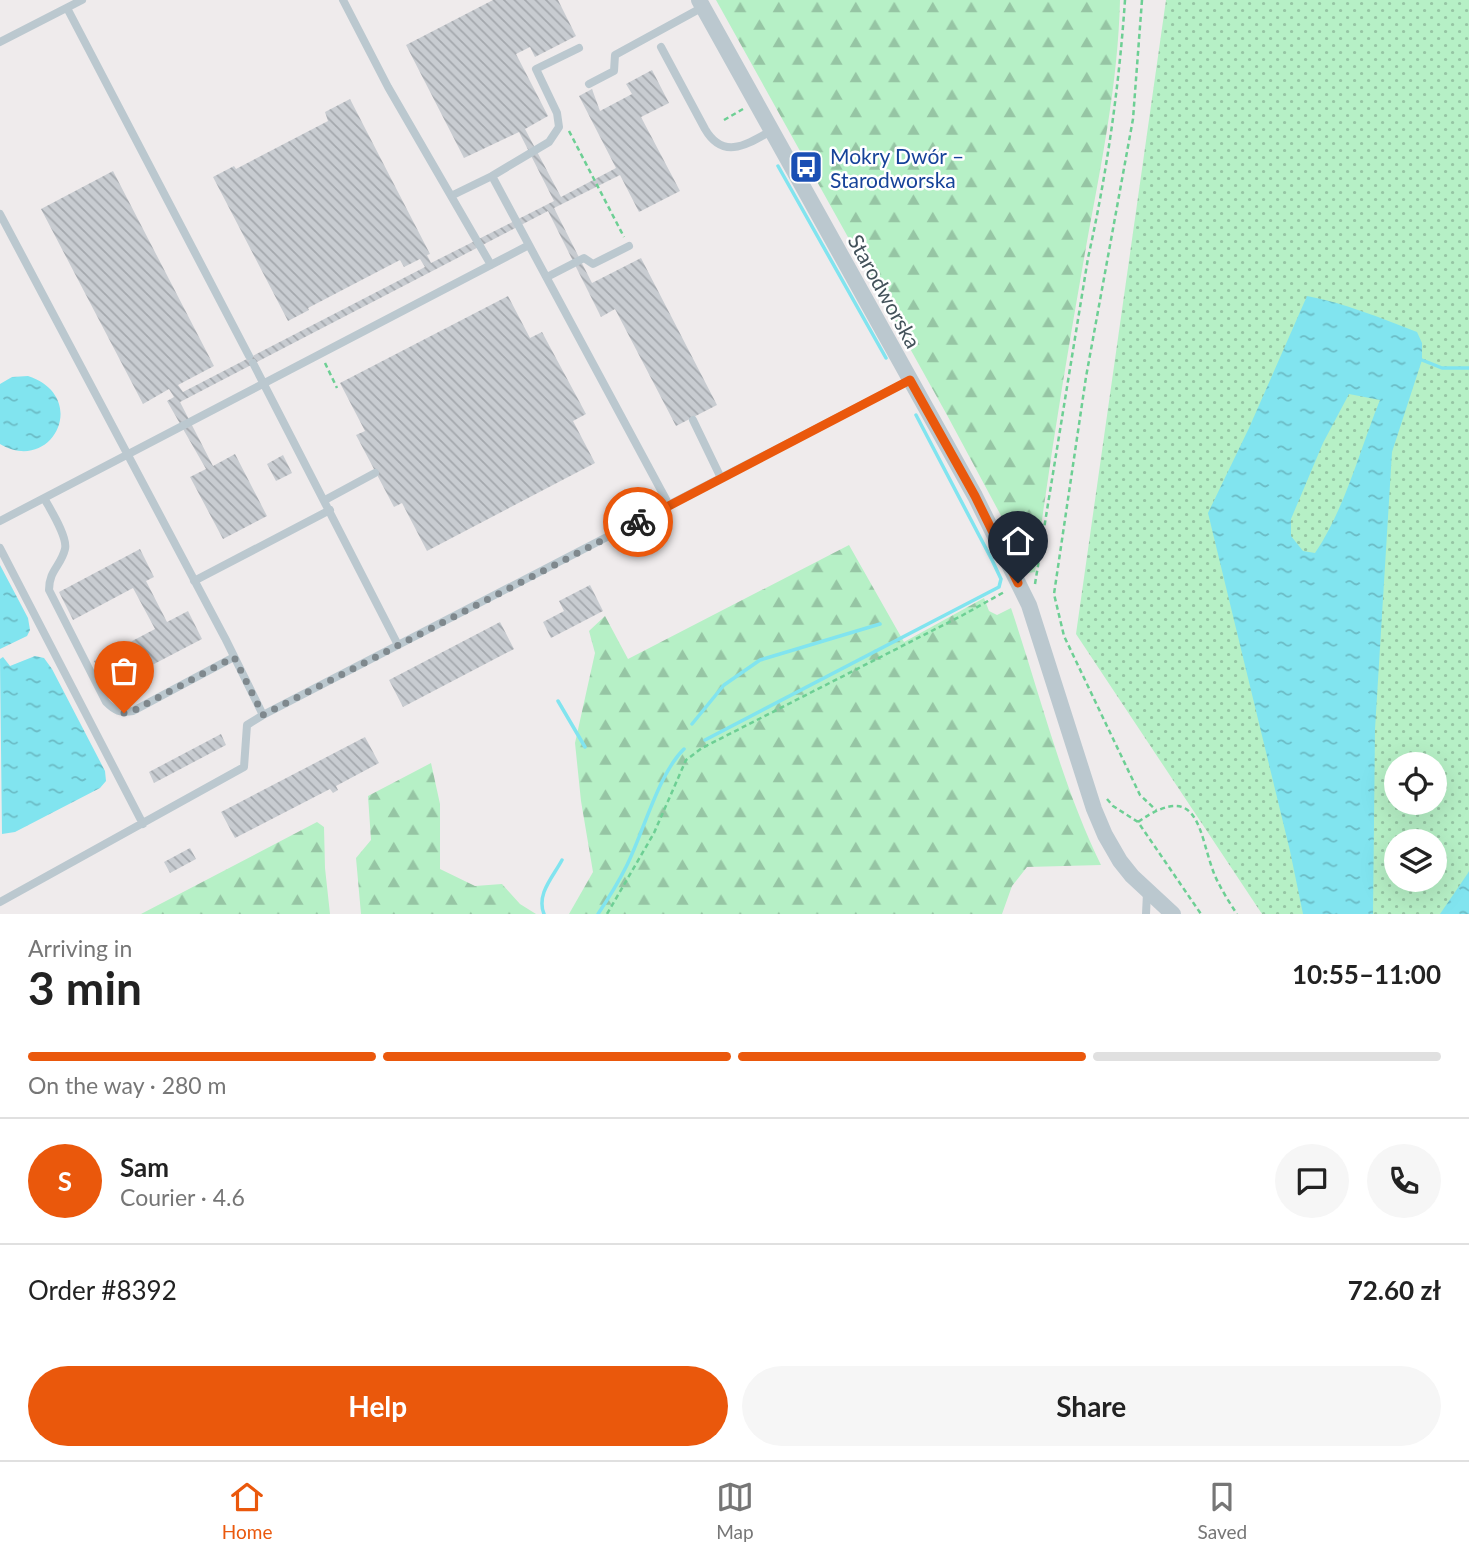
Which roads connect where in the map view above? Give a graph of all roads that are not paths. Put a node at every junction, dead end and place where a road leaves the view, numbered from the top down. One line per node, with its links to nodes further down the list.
1 (82, 0): 4 (lane)
2 (344, 0): 11 (lane)
3 (701, 3): 8 (lane); 9 (street, Starodworska)
4 (66, 8): 5 (lane); 18 (lane)
5 (0, 42)
6 (661, 47): 9 (lane)
7 (579, 48): 10 (lane)
8 (589, 84)
9 (771, 131): 17 (street, Starodworska)
10 (492, 176): 11 (lane); 13 (lane)
11 (453, 195): 15 (lane)
12 (0, 214): 20 (lane)
13 (530, 245): 15 (lane); 16 (lane)
14 (629, 246): 16 (lane)
15 (491, 265): 18 (lane)
16 (547, 277): 25 (lane)
17 (910, 380): 22 (lane); 34 (street, Starodworska)
18 (262, 383): 20 (lane); 24 (lane)
19 (693, 421): 22 (lane)
20 (127, 454): 23 (lane); 29 (lane)
21 (375, 473): 24 (lane)
22 (721, 478): 25 (lane)
23 (44, 498): 27 (lane); 31 (lane)
24 (325, 500): 26 (lane)
25 (669, 505): 30 (lane)
26 (330, 510): 29 (lane); 30 (lane)
27 (0, 521)
28 (0, 548): 33 (lane)
29 (194, 581): 31 (lane)
30 (398, 645): 32 (lane)
31 (234, 657): 32 (lane)
32 (263, 715): 33 (lane)
33 (142, 824): 35 (lane)
34 (1147, 892): 36 (lane); 37 (street, Starodworska)
35 (0, 902)
36 (1146, 914)
37 (1173, 914)

